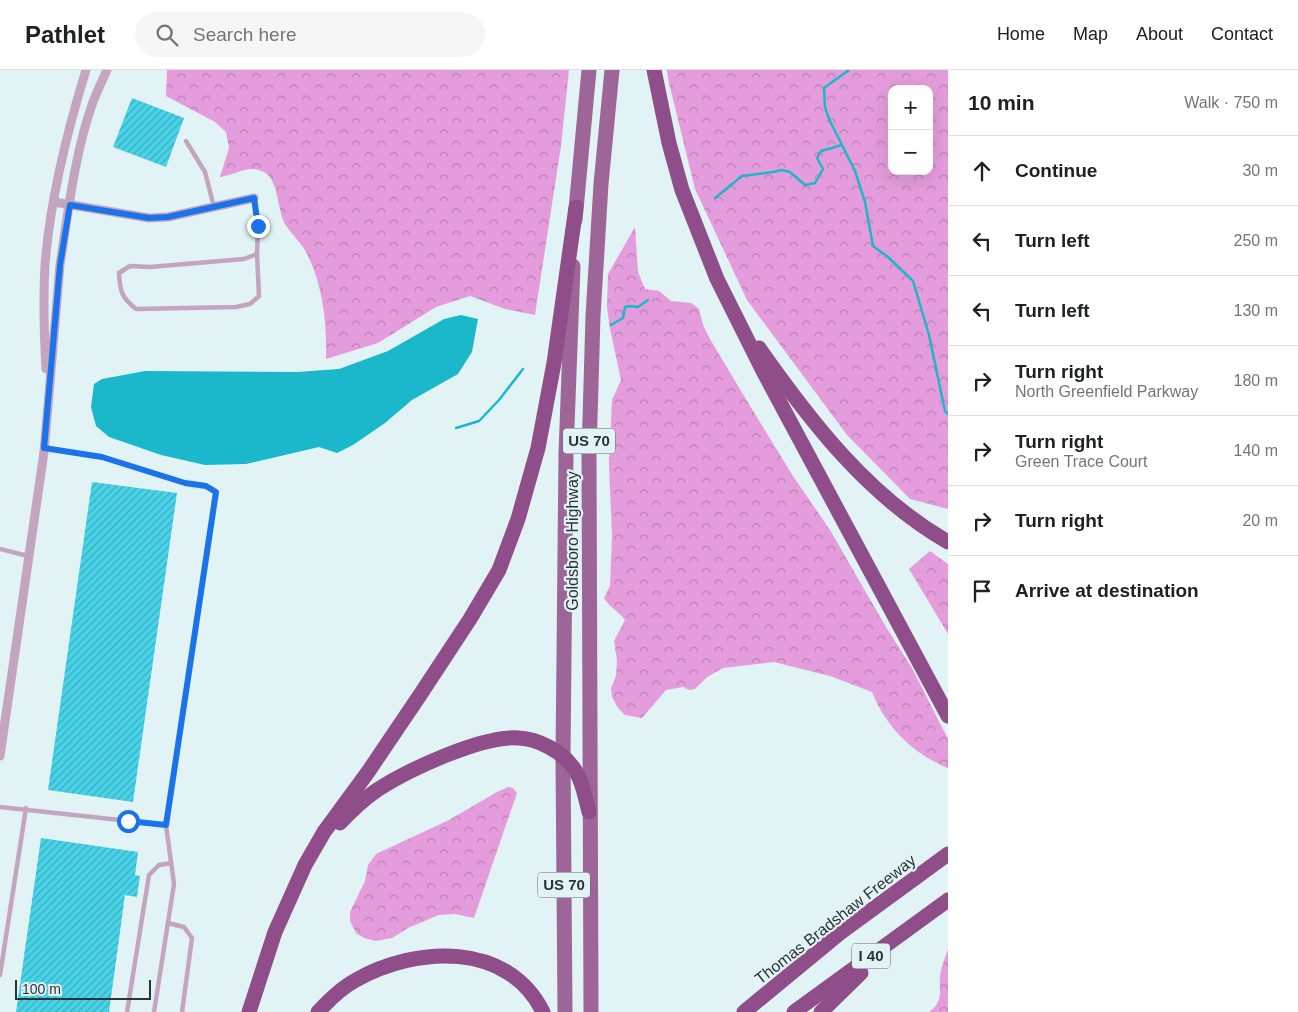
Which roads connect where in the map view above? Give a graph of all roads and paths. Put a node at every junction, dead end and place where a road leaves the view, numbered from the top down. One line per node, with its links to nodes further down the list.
1 (86, 70): 8 (street)
2 (107, 70): 9 (street)
3 (589, 70): 11 (main road, US 70)
4 (612, 70): 24 (main road, Goldsboro Highway / US 70)
5 (654, 70): 13 (highway)
6 (186, 141): 10 (lane)
7 (254, 198): 10 (street); 12 (lane)
8 (54, 202): 9 (street); 14 (street)
9 (70, 205): 10 (street); 14 (street)
10 (214, 207)
11 (576, 207): 21 (main road, US 70); 28 (highway)
12 (257, 254): 12 (lane)
13 (730, 305): 16 (highway); 19 (highway)
14 (48, 404): 15 (street)
15 (44, 448): 18 (street); 25 (lane)
16 (948, 542)
17 (0, 549): 18 (lane)
18 (28, 556): 20 (street)
19 (948, 716)
20 (0, 756)
21 (563, 757): 24 (highway); 28 (highway); 39 (main road, US 70)
22 (0, 806): 23 (lane)
23 (26, 808): 25 (lane); 32 (lane)
24 (589, 812): 40 (main road, Goldsboro Highway / US 70)
25 (166, 825): 27 (lane)
26 (948, 854): 41 (highway, Thomas Bradshaw Freeway / I 40)
27 (171, 863): 30 (lane); 33 (lane)
28 (305, 865): 36 (highway)
29 (948, 900): 31 (highway, I 40)
30 (168, 924): 34 (lane); 35 (lane)
31 (902, 934): 42 (highway, I 40); 43 (highway)
32 (0, 975)
33 (127, 1012)
34 (154, 1012)
35 (182, 1012)
36 (249, 1012)
37 (318, 1012): 38 (highway)
38 (543, 1012)
39 (565, 1012)
40 (591, 1012)
41 (744, 1012)
42 (794, 1012)
43 (821, 1012)

